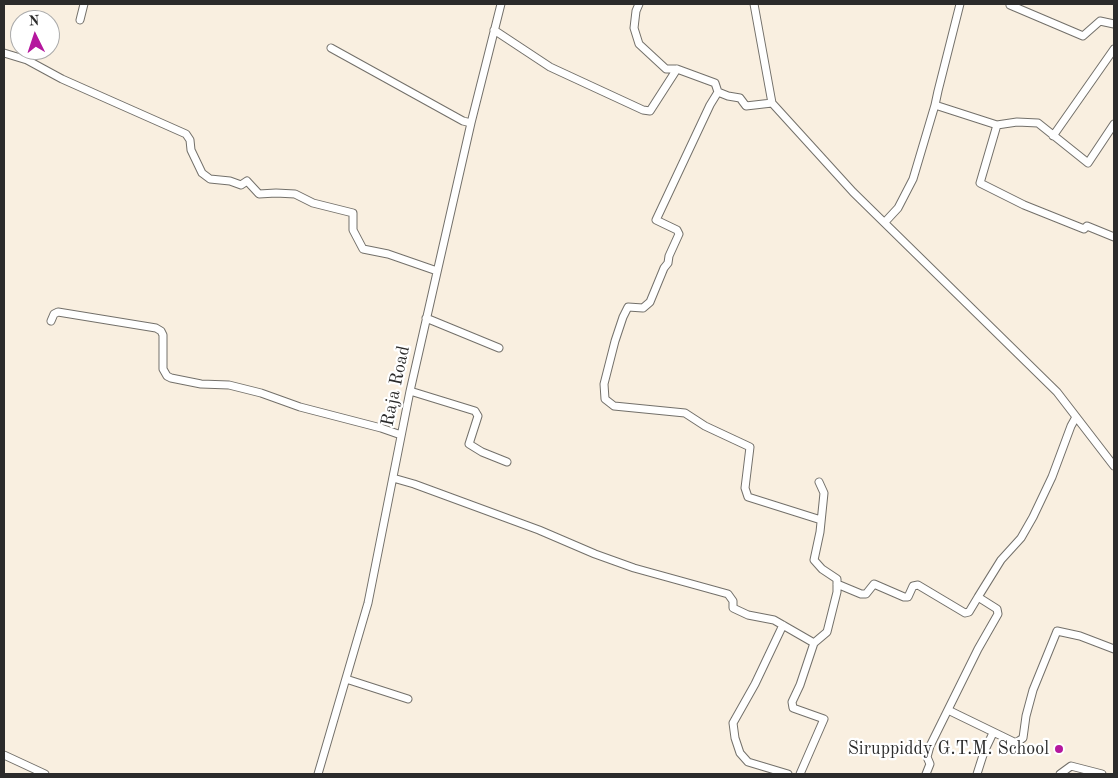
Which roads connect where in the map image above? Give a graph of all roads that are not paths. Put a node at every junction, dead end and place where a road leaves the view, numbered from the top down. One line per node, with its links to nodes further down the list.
1 (84, 4): 7 (street)
2 (501, 4): 9 (street, Raja Road)
3 (639, 4): 13 (street)
4 (754, 4): 15 (street)
5 (960, 4): 16 (street)
6 (1010, 5): 8 (street)
7 (80, 20)
8 (1114, 24)
9 (494, 30): 13 (street); 17 (street, Raja Road)
10 (331, 48): 17 (street)
11 (1114, 49): 20 (street)
12 (4, 53): 23 (street)
13 (678, 69): 14 (street)
14 (718, 92): 15 (street); 34 (street)
15 (772, 103): 21 (street)
16 (935, 105): 19 (street); 21 (street)
17 (471, 123): 23 (street, Raja Road)
18 (1114, 124): 20 (street)
19 (997, 125): 20 (street); 22 (street)
20 (1053, 136)
21 (885, 222): 28 (street)
22 (1114, 237)
23 (437, 271): 24 (street, Raja Road)
24 (426, 318): 26 (street); 27 (street, Raja Road)
25 (51, 320): 29 (street)
26 (499, 348)
27 (410, 391): 29 (street, Raja Road); 30 (street)
28 (1076, 417): 31 (street); 36 (street)
29 (401, 435): 32 (street, Raja Road)
30 (507, 462)
31 (1114, 466)
32 (392, 478): 37 (street); 40 (street, Raja Road)
33 (819, 482): 34 (street)
34 (820, 520): 35 (street)
35 (837, 584): 36 (street); 38 (street)
36 (978, 598): 42 (street)
37 (783, 625): 38 (street); 47 (street)
38 (814, 643): 48 (street)
39 (1114, 649): 43 (street)
40 (346, 679): 41 (street); 46 (street, Raja Road)
41 (408, 699)
42 (948, 710): 43 (street); 49 (street)
43 (993, 733): 50 (street)
44 (4, 754): 45 (street)
45 (45, 774)
46 (318, 774)
47 (788, 774)
48 (800, 774)
49 (926, 774)
50 (977, 774)
51 (1060, 774): 52 (street)
52 (1102, 774)

